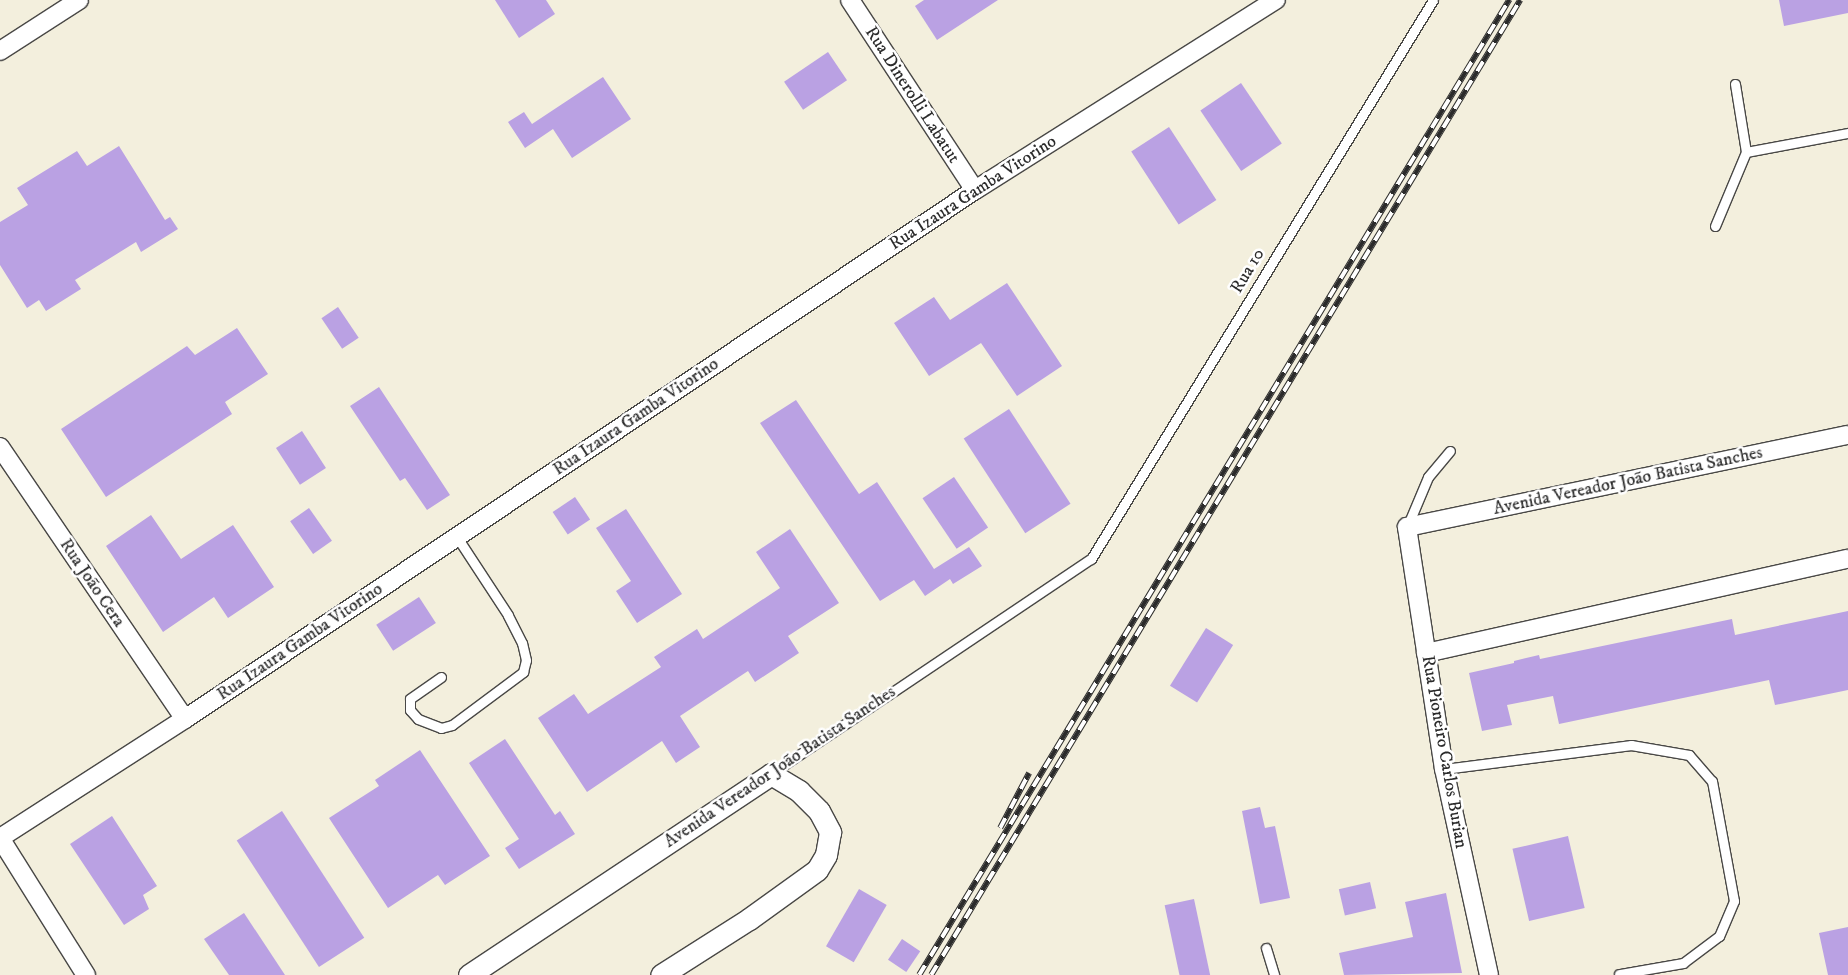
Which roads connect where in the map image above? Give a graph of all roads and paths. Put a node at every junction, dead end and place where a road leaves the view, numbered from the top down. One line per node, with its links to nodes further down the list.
1 (79, 0): 5 (street)
2 (850, 0): 9 (street, Rua Dinerolli Labatut)
3 (1276, 0): 9 (street, Rua Izaura Gamba Vitorino)
4 (1433, 0): 16 (lane, Rua 10)
5 (0, 51)
6 (1735, 84): 8 (lane)
7 (1848, 134): 8 (lane)
8 (1746, 152): 10 (lane)
9 (975, 190): 15 (street, Rua Izaura Gamba Vitorino)
10 (1715, 226)
11 (1848, 434): 14 (street, Avenida Vereador João Batista Sanches)
12 (1450, 450): 14 (lane)
13 (1, 452): 20 (street, Rua João Cera)
14 (1408, 527): 18 (street, Rua Pioneiro Carlos Burian)
15 (457, 537): 19 (lane); 20 (street, Rua Izaura Gamba Vitorino)
16 (1092, 559): 22 (lane, Avenida Vereador João Batista Sanches)
17 (1848, 559): 18 (street)
18 (1426, 654): 21 (street, Rua Pioneiro Carlos Burian)
19 (441, 676)
20 (185, 719): 23 (street, Rua Izaura Gamba Vitorino)
21 (1444, 769): 25 (lane); 30 (street, Rua Pioneiro Carlos Burian)
22 (772, 774): 27 (street, Avenida Vereador João Batista Sanches); 28 (street)
23 (0, 838): 26 (street)
24 (1266, 948): 29 (lane)
25 (1619, 974)
26 (86, 975)
27 (468, 975)
28 (661, 975)
29 (1274, 975)
30 (1489, 975)

